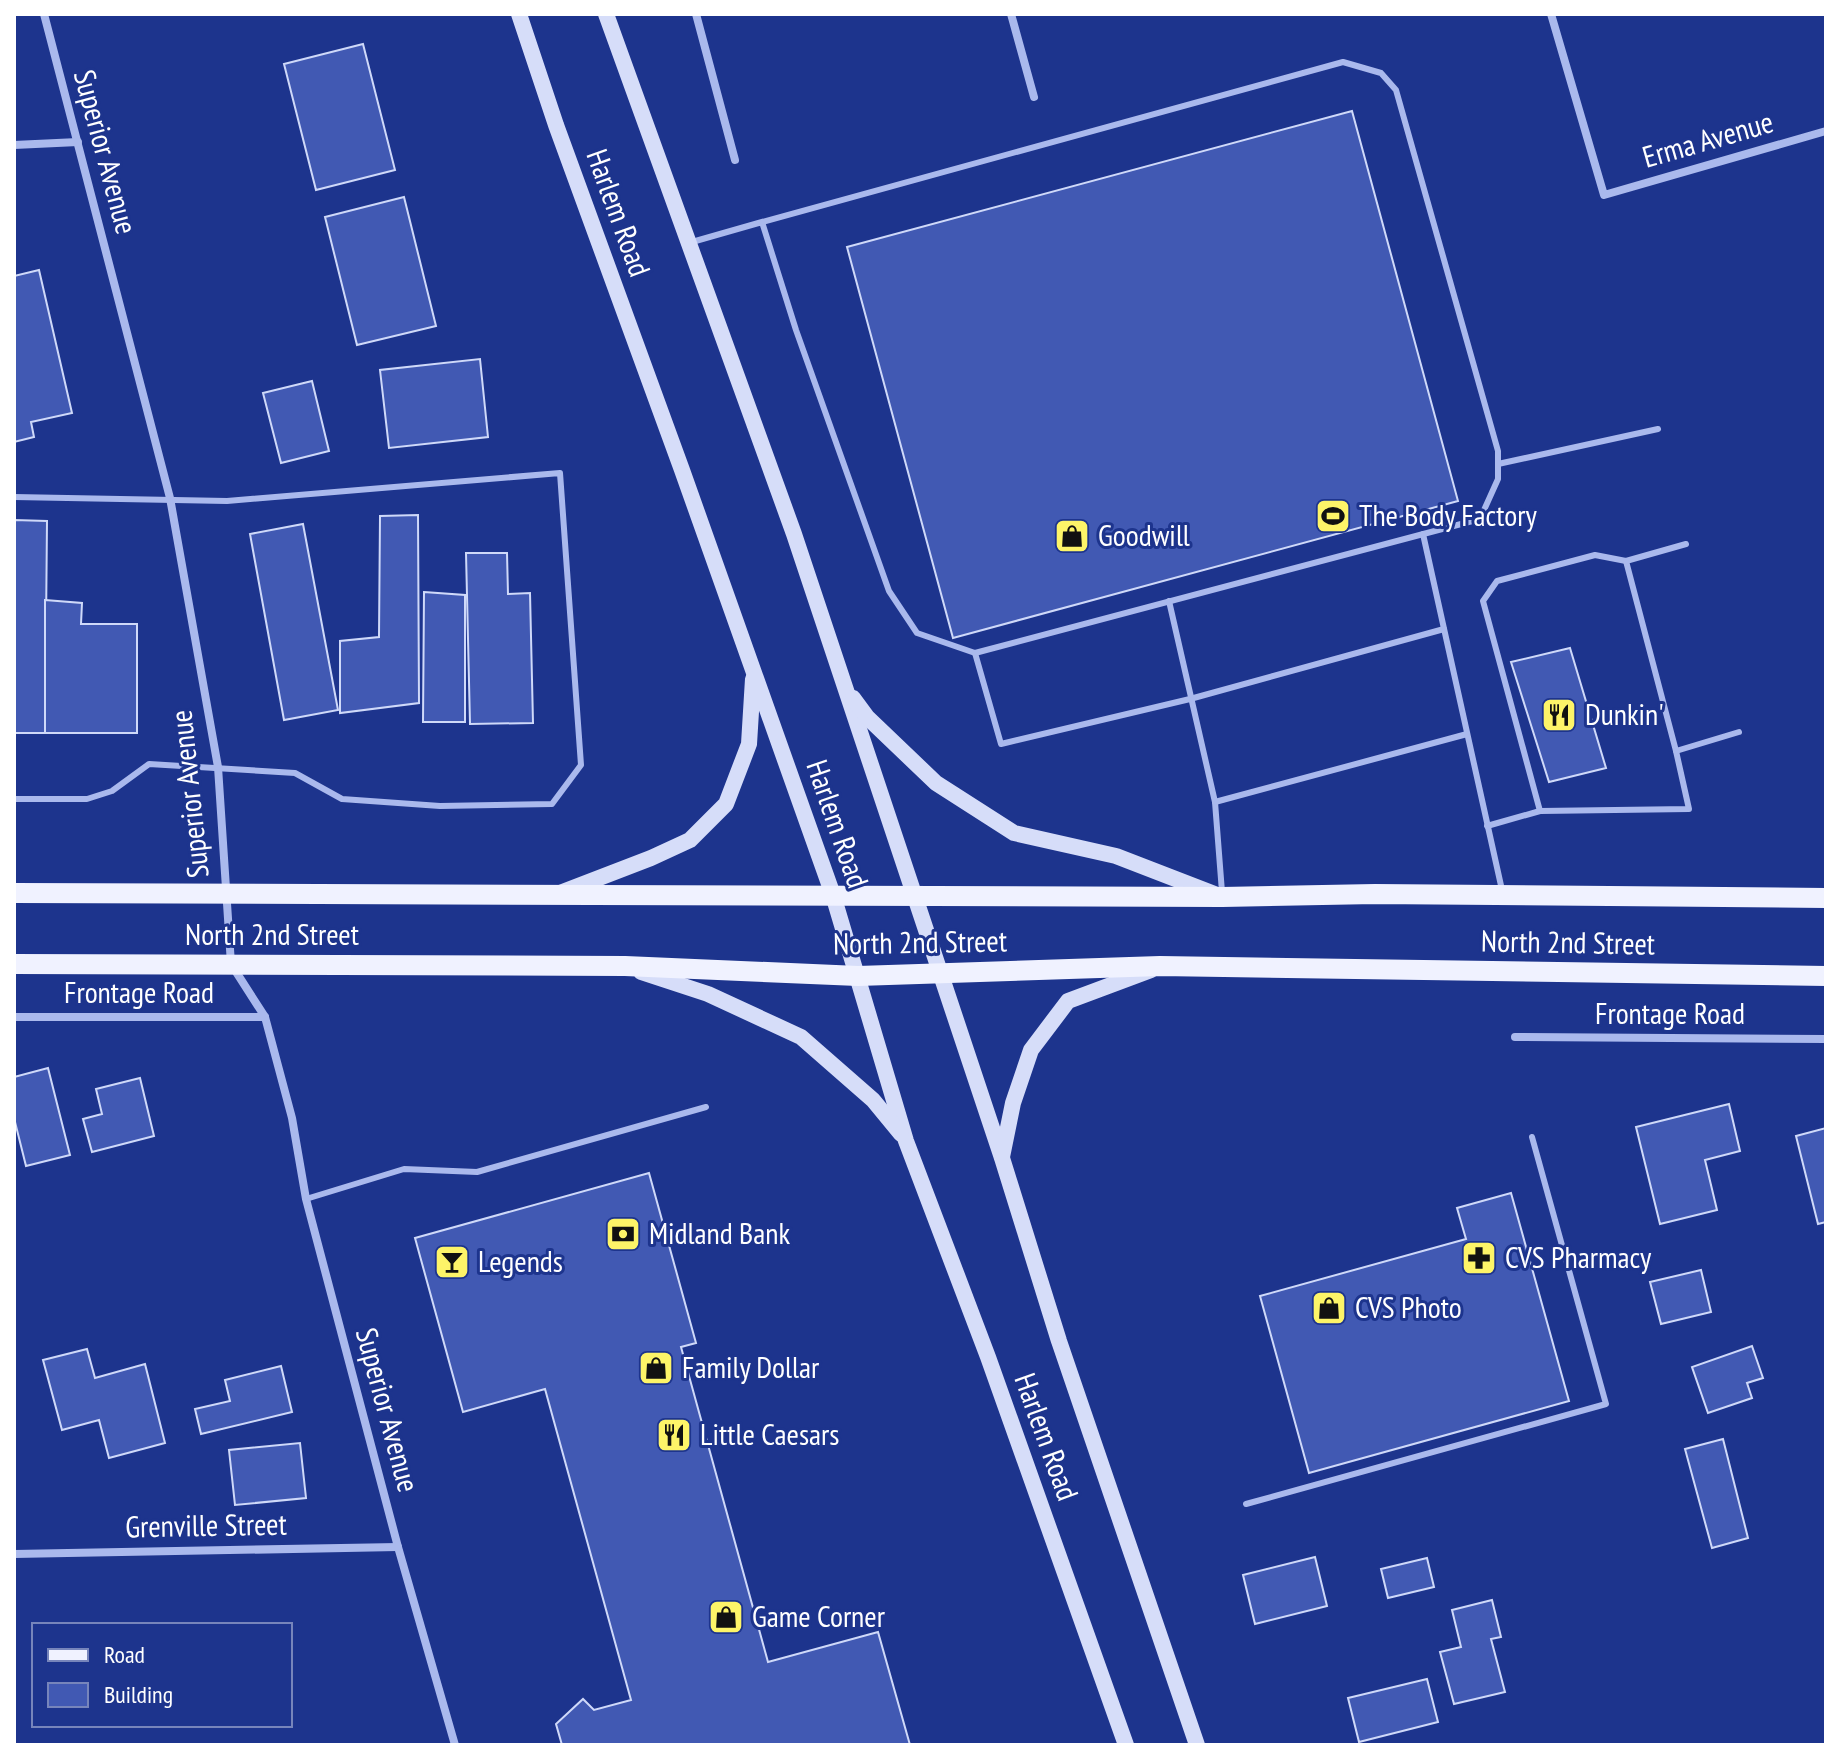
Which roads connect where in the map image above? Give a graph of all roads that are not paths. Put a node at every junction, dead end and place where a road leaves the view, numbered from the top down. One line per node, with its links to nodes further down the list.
1 (44, 14): 9 (street, Superior Avenue)
2 (519, 14): 24 (main road, Harlem Road)
3 (606, 14): 13 (main road, Harlem Road)
4 (696, 14): 11 (street)
5 (1011, 14): 7 (street)
6 (1551, 14): 8 (street, Erma Avenue)
7 (1034, 97)
8 (1826, 131)
9 (78, 142): 10 (street); 17 (street, Superior Avenue)
10 (14, 145)
11 (735, 160)
12 (762, 222): 13 (lane); 15 (lane); 23 (lane)
13 (689, 243): 25 (main road, Harlem Road)
14 (1658, 429): 15 (lane)
15 (1498, 464): 18 (lane)
16 (14, 497): 17 (lane)
17 (170, 498): 30 (street, Superior Avenue); 30 (lane)
18 (1423, 534): 21 (lane); 22 (lane)
19 (1686, 544): 20 (lane)
20 (1626, 561): 29 (lane); 33 (lane)
21 (1169, 601): 23 (lane); 26 (lane)
22 (1444, 629): 26 (lane); 28 (lane)
23 (975, 653): 26 (lane)
24 (754, 669): 36 (main road); 38 (main road, Harlem Road)
25 (844, 686): 39 (main road, Harlem Road); 41 (main road)
26 (1190, 699): 32 (lane)
27 (1739, 732): 29 (lane)
28 (1467, 734): 32 (lane); 34 (lane)
29 (1676, 751): 33 (lane)
30 (218, 767): 31 (lane); 37 (street, Superior Avenue)
31 (14, 799)
32 (1215, 802): 41 (lane)
33 (1540, 811): 34 (lane)
34 (1487, 826): 40 (lane)
35 (14, 893): 37 (main road, North 2nd Street)
36 (558, 893): 37 (main road, North 2nd Street); 38 (main road, North 2nd Street)
37 (225, 894): 44 (street, Superior Avenue)
38 (833, 895): 39 (main road, North 2nd Street); 48 (main road, Harlem Road)
39 (913, 895): 41 (main road, North 2nd Street); 47 (main road, Harlem Road)
40 (1503, 895): 41 (main road, North 2nd Street); 42 (main road, North 2nd Street)
41 (1222, 897)
42 (1826, 898)
43 (14, 964): 44 (main road, North 2nd Street)
44 (231, 964): 45 (main road, North 2nd Street); 51 (street, Superior Avenue)
45 (625, 966): 48 (main road, North 2nd Street); 56 (main road)
46 (1160, 966): 47 (main road, North 2nd Street); 49 (main road, North 2nd Street); 57 (main road)
47 (939, 974): 48 (main road, North 2nd Street); 57 (main road, Harlem Road)
48 (858, 976): 56 (main road, Harlem Road)
49 (1826, 976)
50 (14, 1017): 51 (street, Frontage Road)
51 (265, 1017): 58 (street, Superior Avenue)
52 (1515, 1037): 53 (street, Frontage Road)
53 (1826, 1039)
54 (706, 1107): 58 (lane)
55 (1532, 1137): 59 (lane)
56 (906, 1141): 63 (main road, Harlem Road)
57 (1002, 1158): 64 (main road, Harlem Road)
58 (306, 1199): 60 (street, Superior Avenue)
59 (1246, 1504)
60 (398, 1547): 61 (street, Grenville Street); 62 (street, Superior Avenue)
61 (14, 1554)
62 (455, 1745)
63 (1126, 1745)
64 (1197, 1745)

